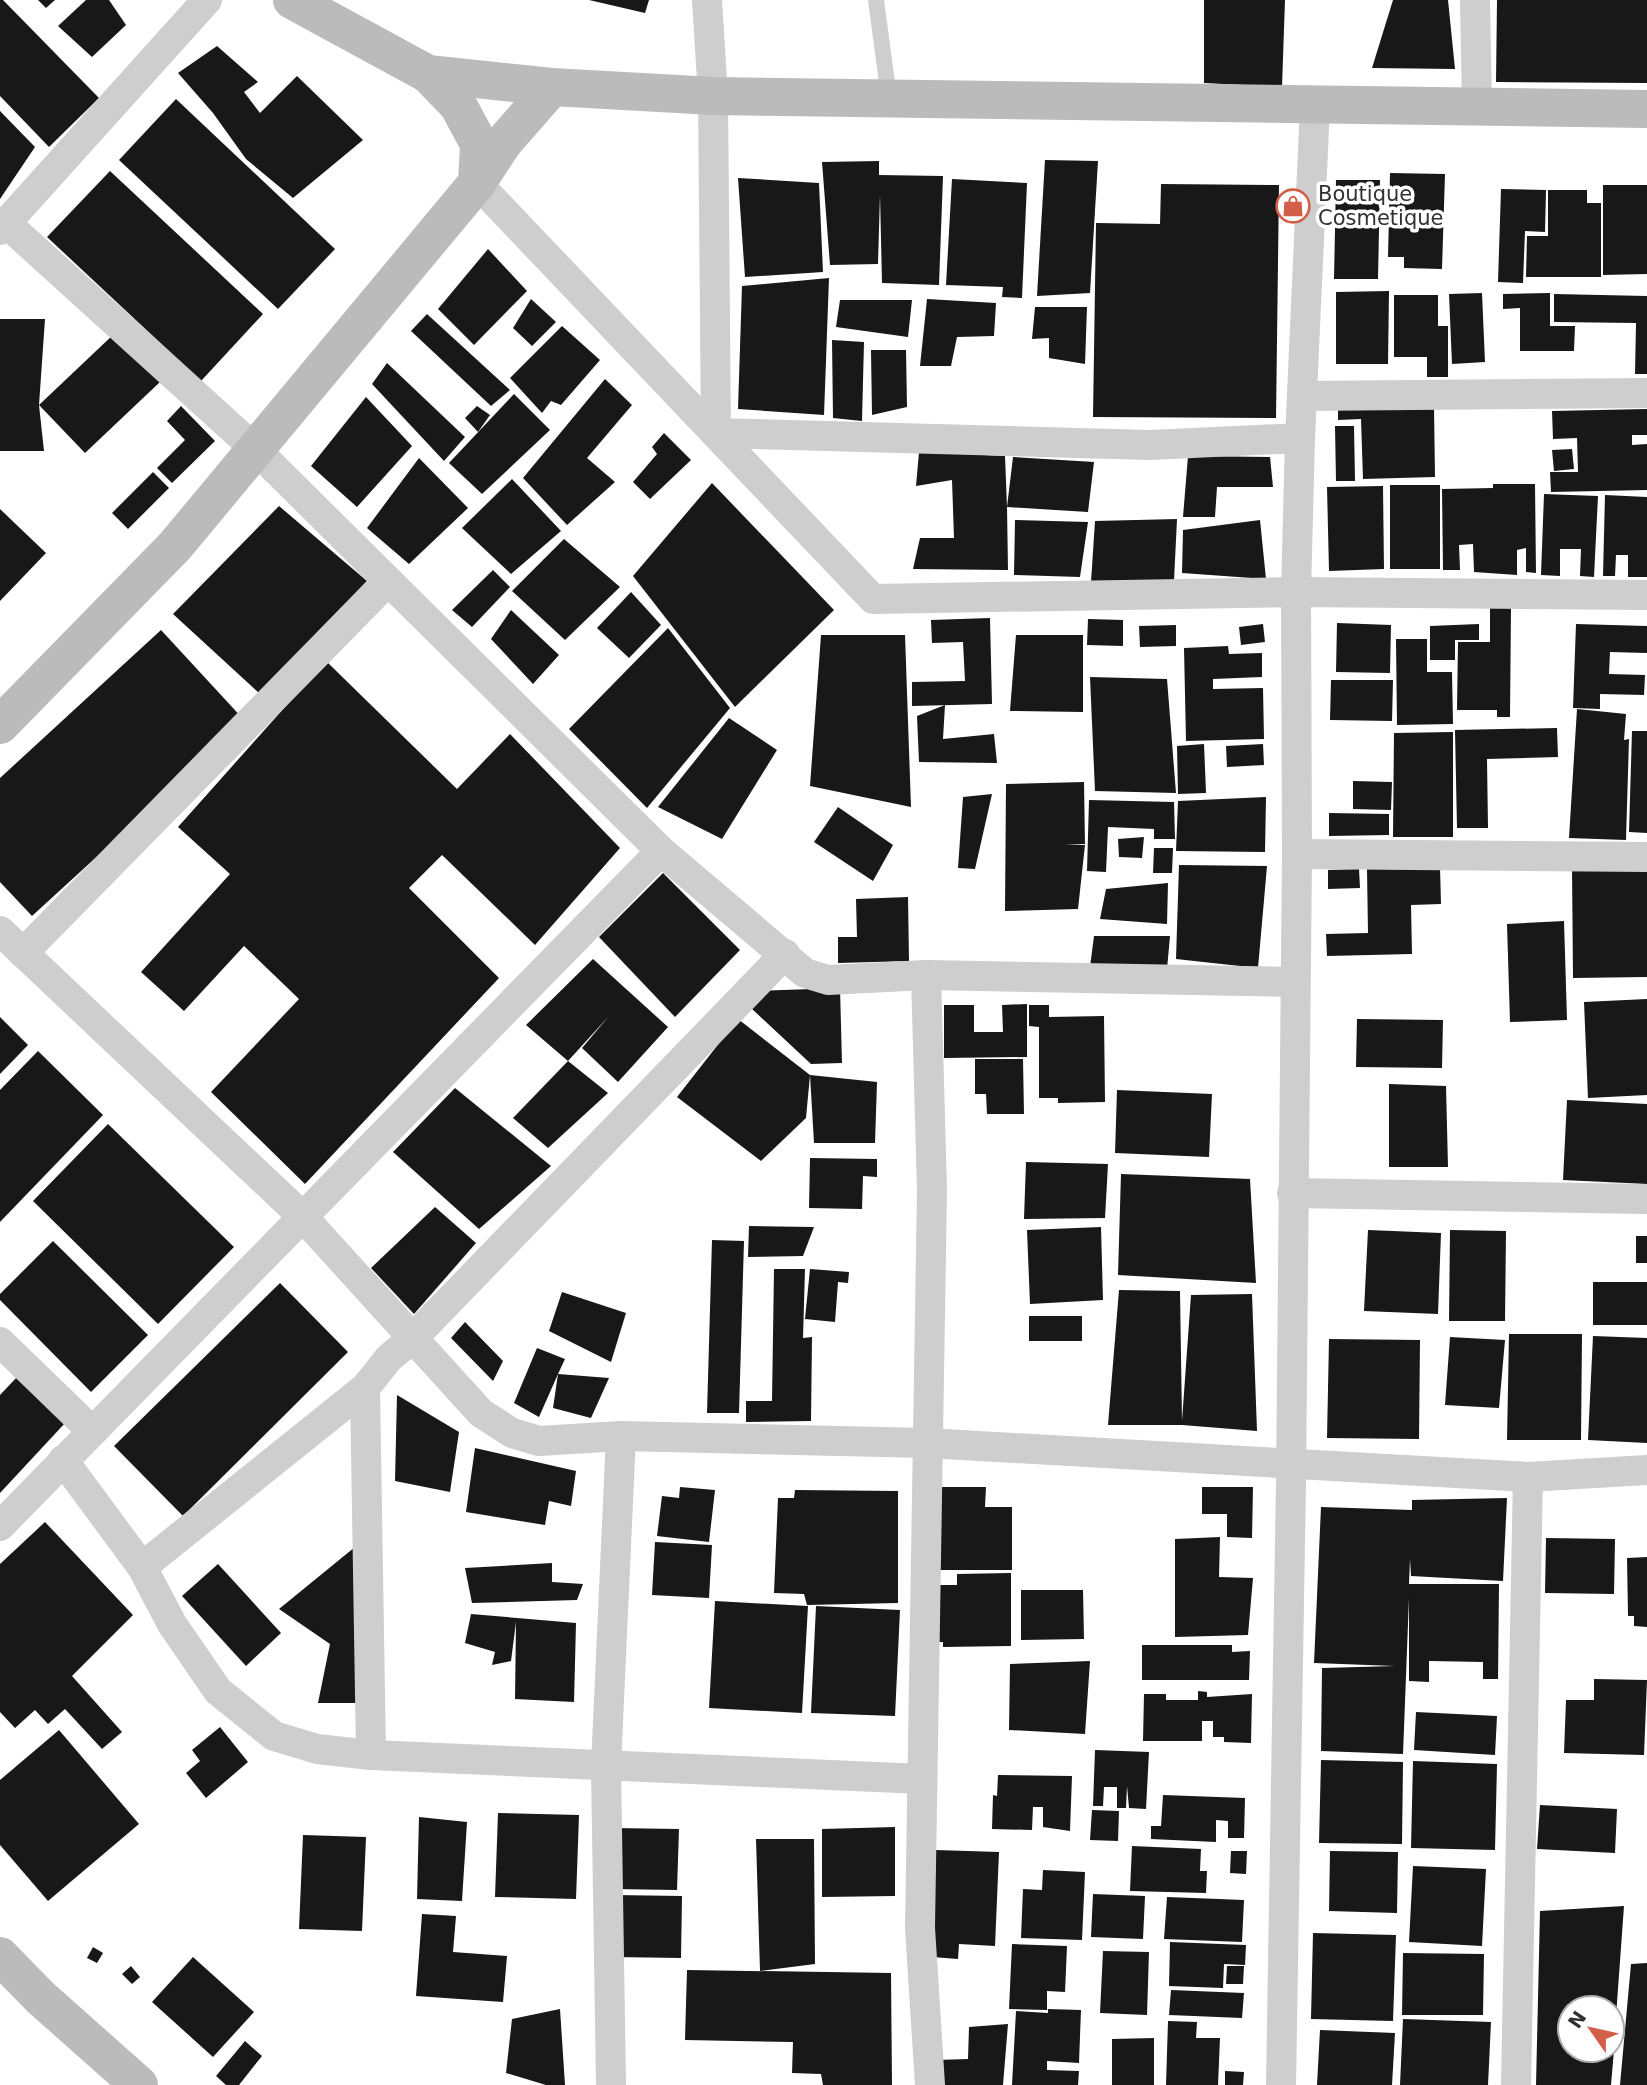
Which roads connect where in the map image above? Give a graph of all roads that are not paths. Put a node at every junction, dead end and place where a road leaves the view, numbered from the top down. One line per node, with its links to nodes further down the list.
1 (207, 0): 14 (street)
2 (292, 0): 6 (street)
3 (707, 0): 8 (street)
4 (876, 0): 9 (lane)
5 (1475, 0): 11 (street)
6 (428, 74): 7 (street); 13 (street)
7 (552, 87): 8 (street); 13 (street)
8 (713, 96): 9 (street); 17 (street)
9 (889, 99): 10 (street)
10 (1315, 106): 11 (street); 16 (street)
11 (1478, 107): 12 (street)
12 (1647, 108)
13 (477, 183): 17 (street); 19 (street)
14 (3, 226): 19 (street)
15 (1647, 393): 16 (street)
16 (1302, 396): 18 (street)
17 (716, 433): 18 (street); 21 (street)
18 (1300, 438): 21 (street)
19 (255, 449): 20 (street); 23 (street)
20 (388, 581): 24 (street); 28 (street)
21 (1296, 592): 22 (street); 25 (street)
22 (1647, 595)
23 (0, 725)
24 (661, 851): 29 (street); 34 (street)
25 (1297, 855): 26 (street); 31 (street)
26 (1647, 857)
27 (0, 931): 28 (street)
28 (23, 953): 34 (street)
29 (785, 954): 30 (street); 35 (street)
30 (926, 975): 31 (street); 40 (street)
31 (1294, 982): 32 (street)
32 (1292, 1194): 33 (street); 42 (street)
33 (1647, 1199)
34 (302, 1216): 35 (street); 38 (street)
35 (413, 1338): 37 (street); 39 (street)
36 (0, 1342): 38 (street)
37 (365, 1388): 46 (street); 47 (street)
38 (92, 1431): 41 (street)
39 (621, 1436): 40 (street); 48 (street)
40 (926, 1443): 42 (street); 49 (street)
41 (63, 1460): 45 (street); 46 (street)
42 (1291, 1461): 44 (street); 54 (street)
43 (1647, 1470): 44 (street)
44 (1528, 1477): 55 (street)
45 (0, 1526)
46 (142, 1567): 47 (street)
47 (370, 1755): 48 (street)
48 (607, 1766): 49 (street); 52 (street)
49 (922, 1779): 53 (street)
50 (0, 1956): 51 (street)
51 (139, 2085)
52 (611, 2085)
53 (930, 2085)
54 (1281, 2085)
55 (1516, 2085)

